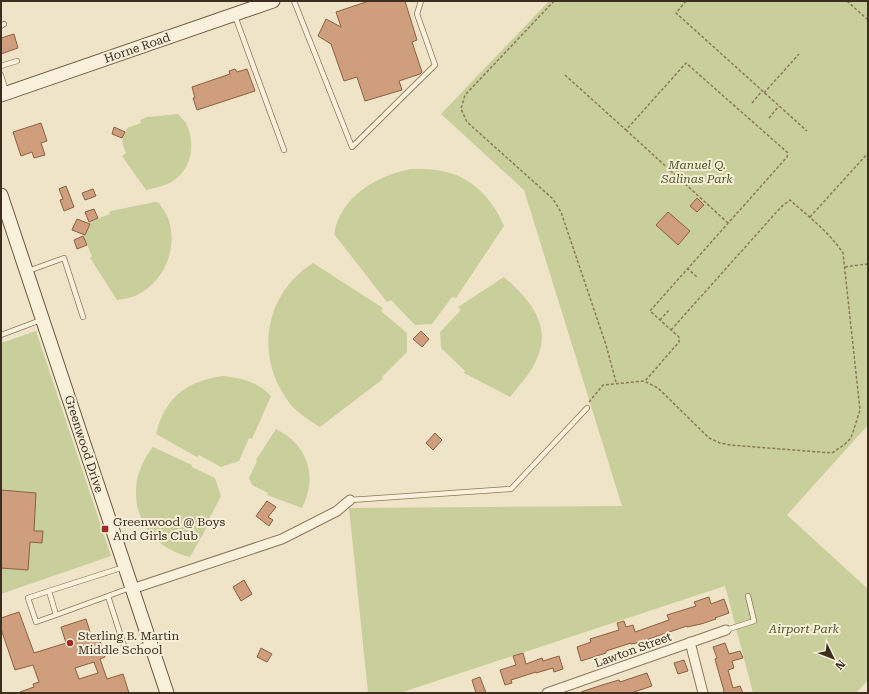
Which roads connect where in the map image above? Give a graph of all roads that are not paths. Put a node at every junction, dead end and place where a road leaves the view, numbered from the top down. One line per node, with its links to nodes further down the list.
1 (294, 1): 2 (lane)
2 (421, 1)
3 (267, 2): 4 (main road, Horne Road)
4 (235, 14): 8 (main road, Horne Road); 9 (lane)
5 (17, 61): 6 (lane)
6 (1, 66)
7 (1, 76): 8 (lane)
8 (4, 94)
9 (284, 150)
10 (1, 196): 11 (main road, Greenwood Drive)
11 (26, 271): 12 (lane); 13 (main road, Greenwood Drive)
12 (82, 316)
13 (42, 319): 14 (lane); 17 (main road, Greenwood Drive)
14 (2, 333)
15 (587, 408): 16 (lane)
16 (350, 500): 18 (street)
17 (125, 566): 18 (main road, Greenwood Drive); 19 (lane)
18 (132, 589): 20 (lane); 25 (main road, Greenwood Drive)
19 (49, 591): 22 (lane); 22 (lane)
20 (108, 596): 22 (lane); 25 (lane)
21 (748, 596): 23 (lane)
22 (56, 615)
23 (726, 630): 24 (street, Lawton Street)
24 (690, 642): 27 (street, Lawton Street); 28 (street)
25 (150, 643): 26 (main road, Greenwood Drive)
26 (167, 693)
27 (547, 693)
28 (703, 693)

